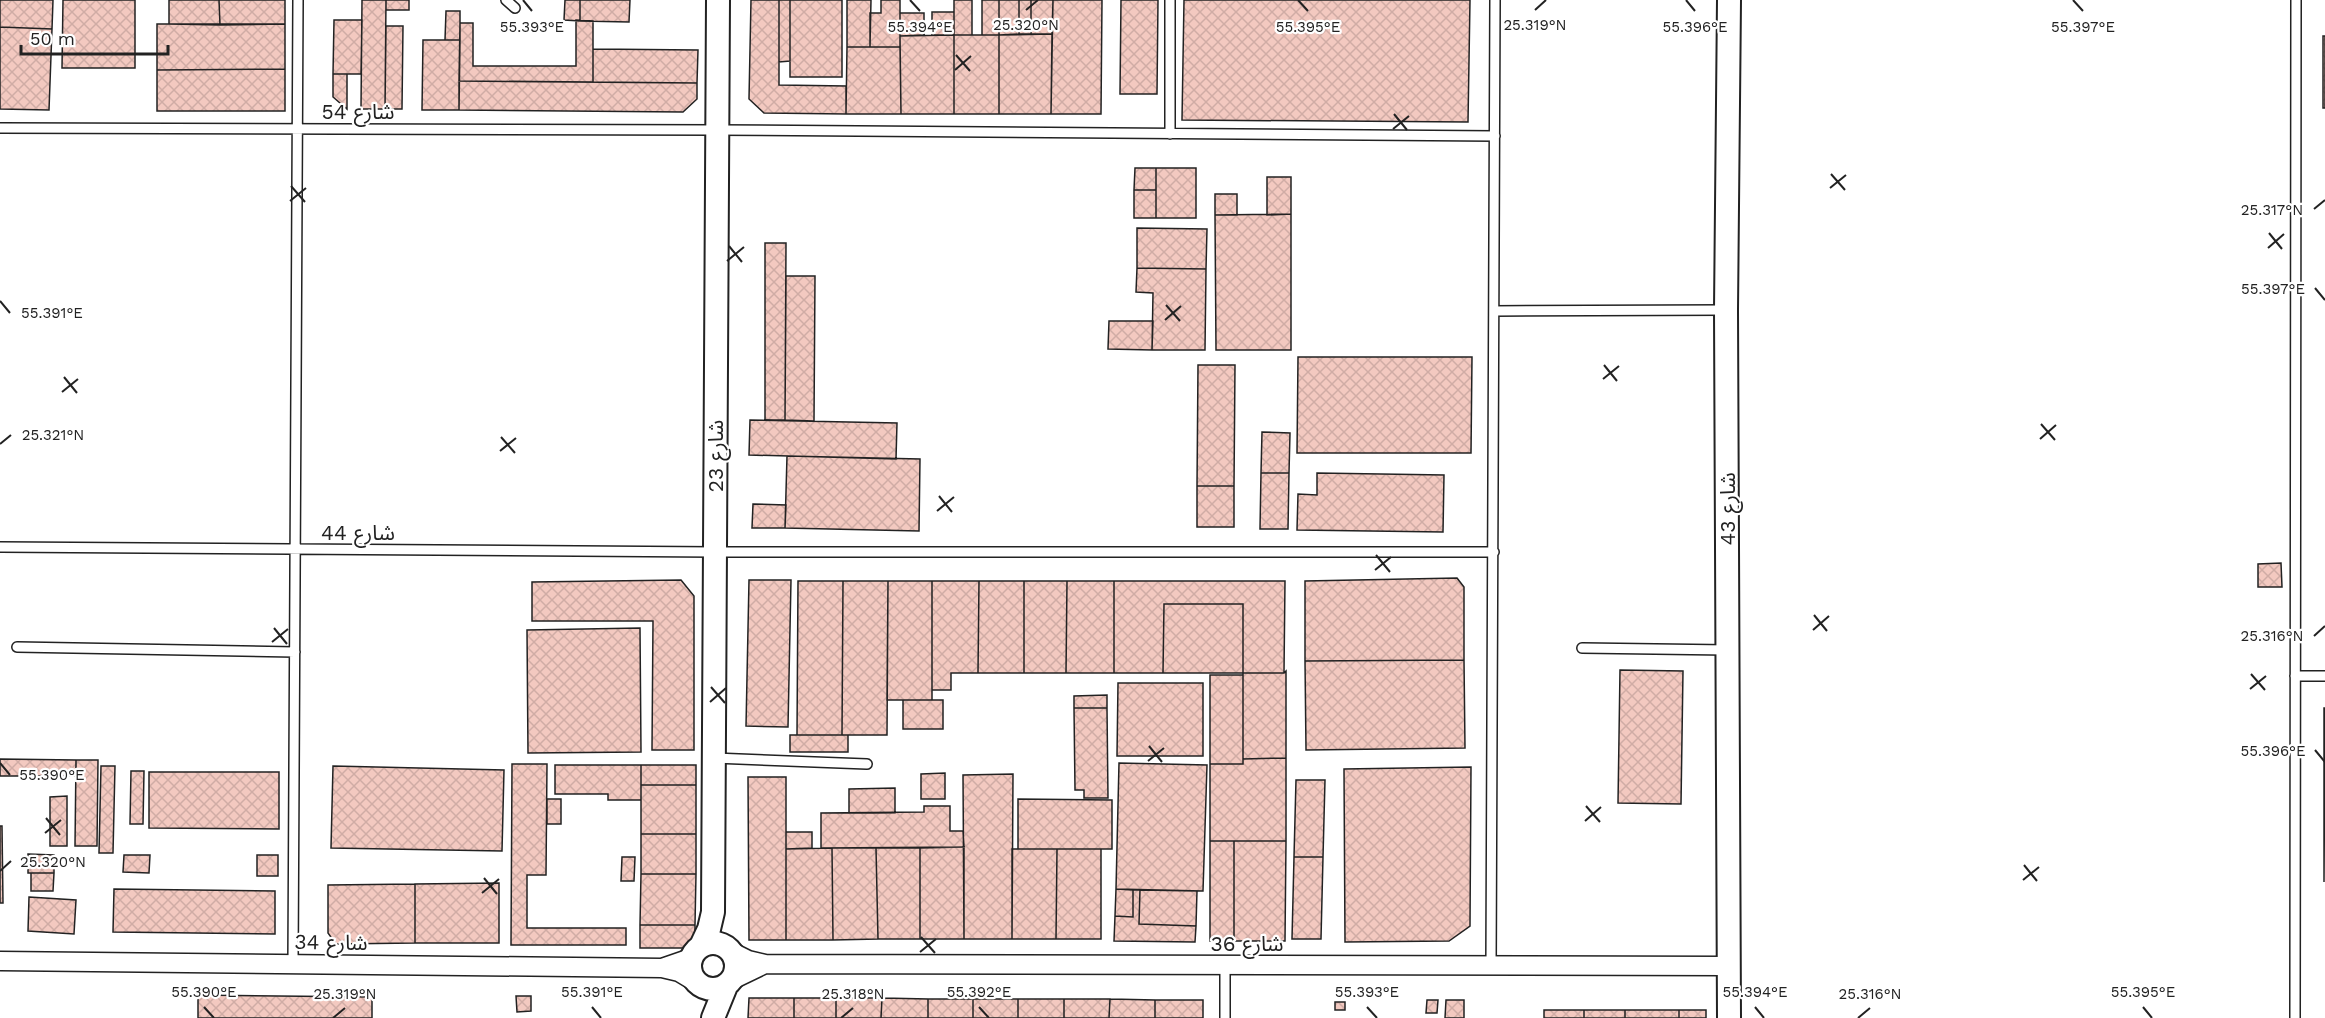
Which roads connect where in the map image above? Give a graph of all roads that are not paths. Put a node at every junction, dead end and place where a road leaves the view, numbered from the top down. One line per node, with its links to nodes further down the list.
1 (298, 0): 10 (lane)
2 (506, 0): 8 (lane)
3 (717, 0): 11 (street, شارع 23)
4 (1170, 0): 12 (lane)
5 (1496, 0): 13 (lane)
6 (1729, 0): 14 (street, شارع 43)
7 (2296, 0): 24 (lane)
8 (515, 8)
9 (0, 128): 10 (lane, شارع 54)
10 (297, 128): 11 (lane, شارع 54); 17 (lane)
11 (717, 130): 12 (lane, شارع 54); 18 (street, شارع 23)
12 (1170, 134): 13 (lane, شارع 54)
13 (1495, 136): 15 (lane)
14 (1726, 310): 15 (lane); 22 (street, شارع 43)
15 (1494, 311): 19 (lane)
16 (0, 547): 17 (lane, شارع 44)
17 (296, 549): 18 (lane, شارع 44); 23 (lane)
18 (715, 552): 19 (lane, شارع 44); 26 (street, شارع 23)
19 (1494, 552): 35 (lane)
20 (17, 647): 23 (lane)
21 (1582, 648): 22 (lane)
22 (1728, 650): 36 (street, شارع 43)
23 (295, 652): 33 (lane)
24 (2295, 676): 25 (lane); 43 (lane)
25 (2325, 676)
26 (714, 758): 27 (lane); 28 (street, شارع 23)
27 (867, 764)
28 (713, 912): 29 (street, شارع 23); 30 (street, شارع 23)
29 (730, 950): 30 (street); 32 (street, شارع 36); 39 (street)
30 (696, 952): 37 (street, شارع 34); 38 (street)
31 (0, 961): 33 (street, شارع 34)
32 (765, 963): 34 (street, شارع 36); 39 (street, شارع 36)
33 (293, 964): 37 (street, شارع 34)
34 (1225, 965): 35 (street, شارع 36); 41 (lane)
35 (1491, 966): 36 (street, شارع 36)
36 (1730, 966): 42 (street, شارع 43)
37 (662, 968): 38 (street, شارع 34)
38 (697, 983): 39 (street); 40 (street)
39 (729, 983): 40 (street)
40 (712, 1018)
41 (1225, 1018)
42 (1729, 1018)
43 (2295, 1018)

